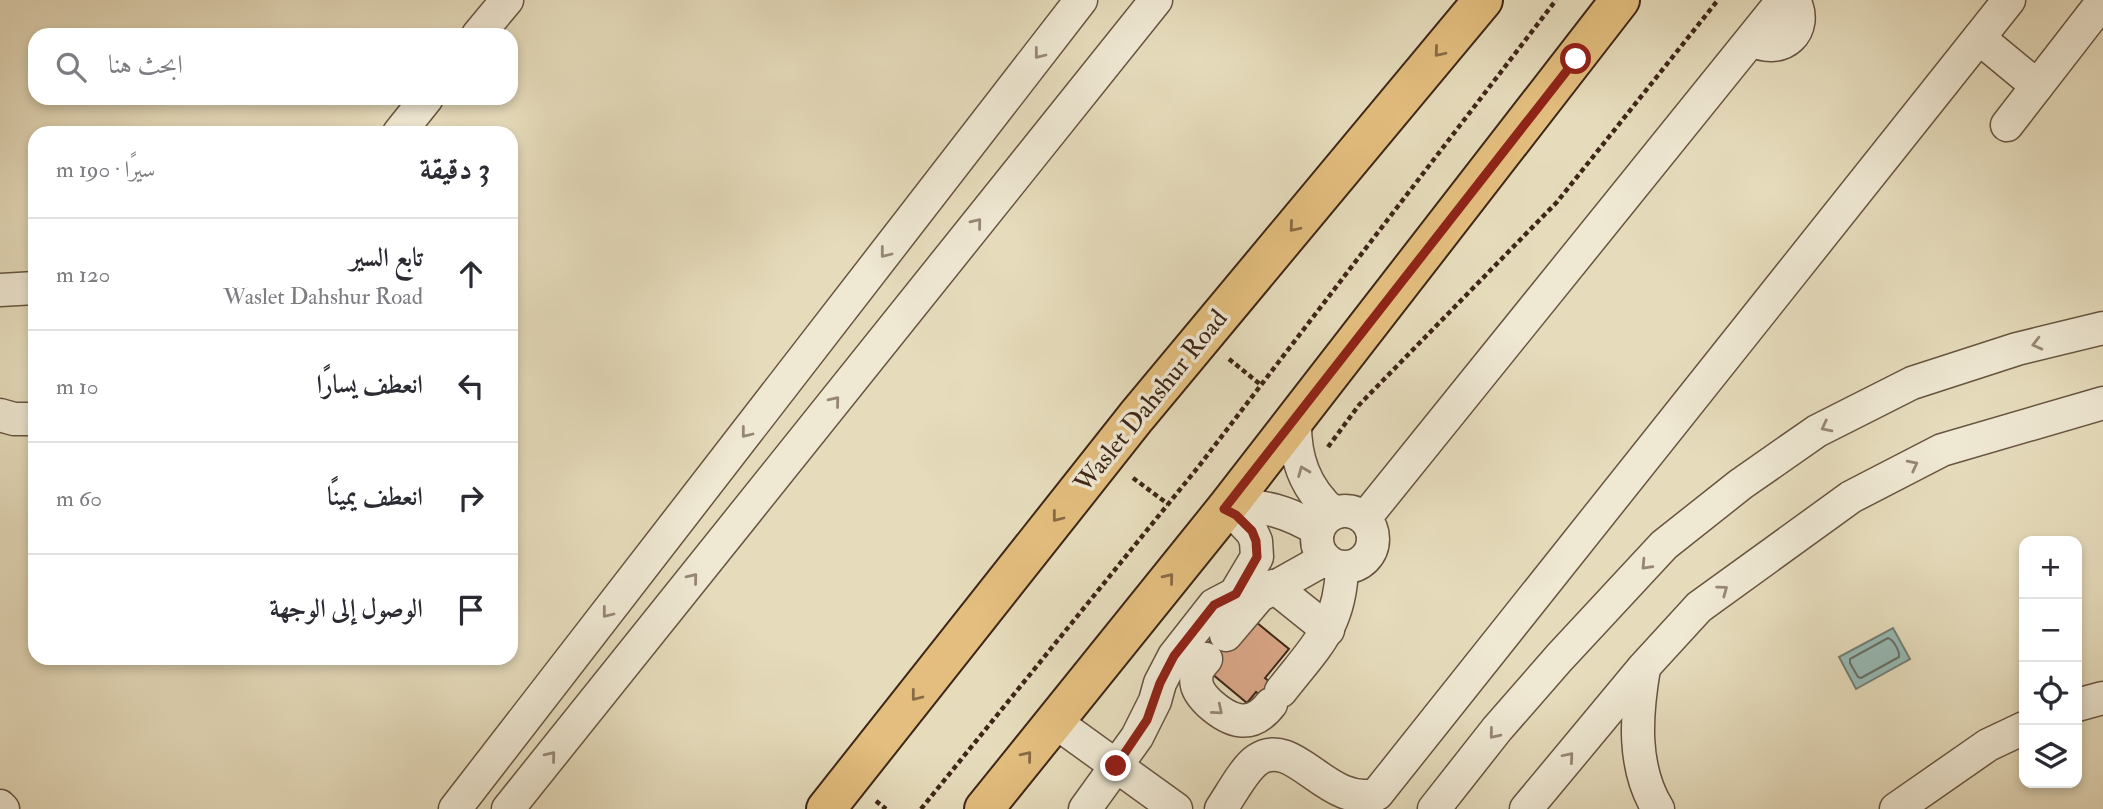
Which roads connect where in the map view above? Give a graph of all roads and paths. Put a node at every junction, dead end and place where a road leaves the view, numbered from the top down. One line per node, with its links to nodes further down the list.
1 (507, 0): 13 (street)
2 (1081, 0): 48 (street, one-way to 48)
3 (1156, 0): 49 (street, one-way to 3)
4 (1483, 0): 50 (main road, Waslet Dahshur Road, one-way to 50)
5 (1556, 0): 25 (path)
6 (1620, 0): 16 (main road)
7 (1639, 0): 16 (main road)
8 (1718, 0): 30 (path)
9 (1783, 0): 15 (street)
10 (1794, 0): 15 (street)
11 (2009, 0): 14 (street)
12 (2103, 1): 17 (street)
13 (484, 28)
14 (1979, 38): 17 (street); 55 (street)
15 (1752, 40): 34 (street)
16 (1576, 59): 29 (main road)
17 (2038, 86): 19 (street)
18 (421, 105): 20 (street)
19 (2007, 125)
20 (405, 126)
21 (28, 288): 22 (street)
22 (0, 290)
23 (2103, 328): 56 (street, one-way to 56)
24 (1229, 359): 25 (path)
25 (1261, 385): 32 (path)
26 (2103, 403): 40 (street, one-way to 26)
27 (0, 415): 28 (street)
28 (28, 419)
29 (1295, 419): 30 (street, one-way to 29); 33 (main road)
30 (1304, 477): 35 (street)
31 (1133, 478): 32 (path)
32 (1168, 504): 52 (path)
33 (1226, 508): 35 (street); 43 (main road, one-way to 33); 45 (street)
34 (1365, 518): 35 (street); 35 (street)
35 (1329, 542): 36 (street); 37 (street)
36 (1273, 586): 37 (street); 38 (street)
37 (1328, 630): 39 (street, one-way to 37)
38 (1226, 635)
39 (1206, 659)
40 (1644, 667): 57 (street, one-way to 40); 58 (street)
41 (2103, 698): 42 (street)
42 (2082, 704)
43 (1054, 721): 45 (street); 53 (main road, one-way to 43)
44 (2019, 730): 59 (street)
45 (1116, 766): 47 (street); 54 (street)
46 (874, 799): 51 (path)
47 (1089, 808)
48 (455, 809)
49 (508, 809)
50 (826, 809)
51 (886, 809)
52 (921, 809)
53 (984, 809)
54 (1176, 809)
55 (1221, 809)
56 (1434, 809)
57 (1525, 809)
58 (1658, 809)
59 (1896, 809)

